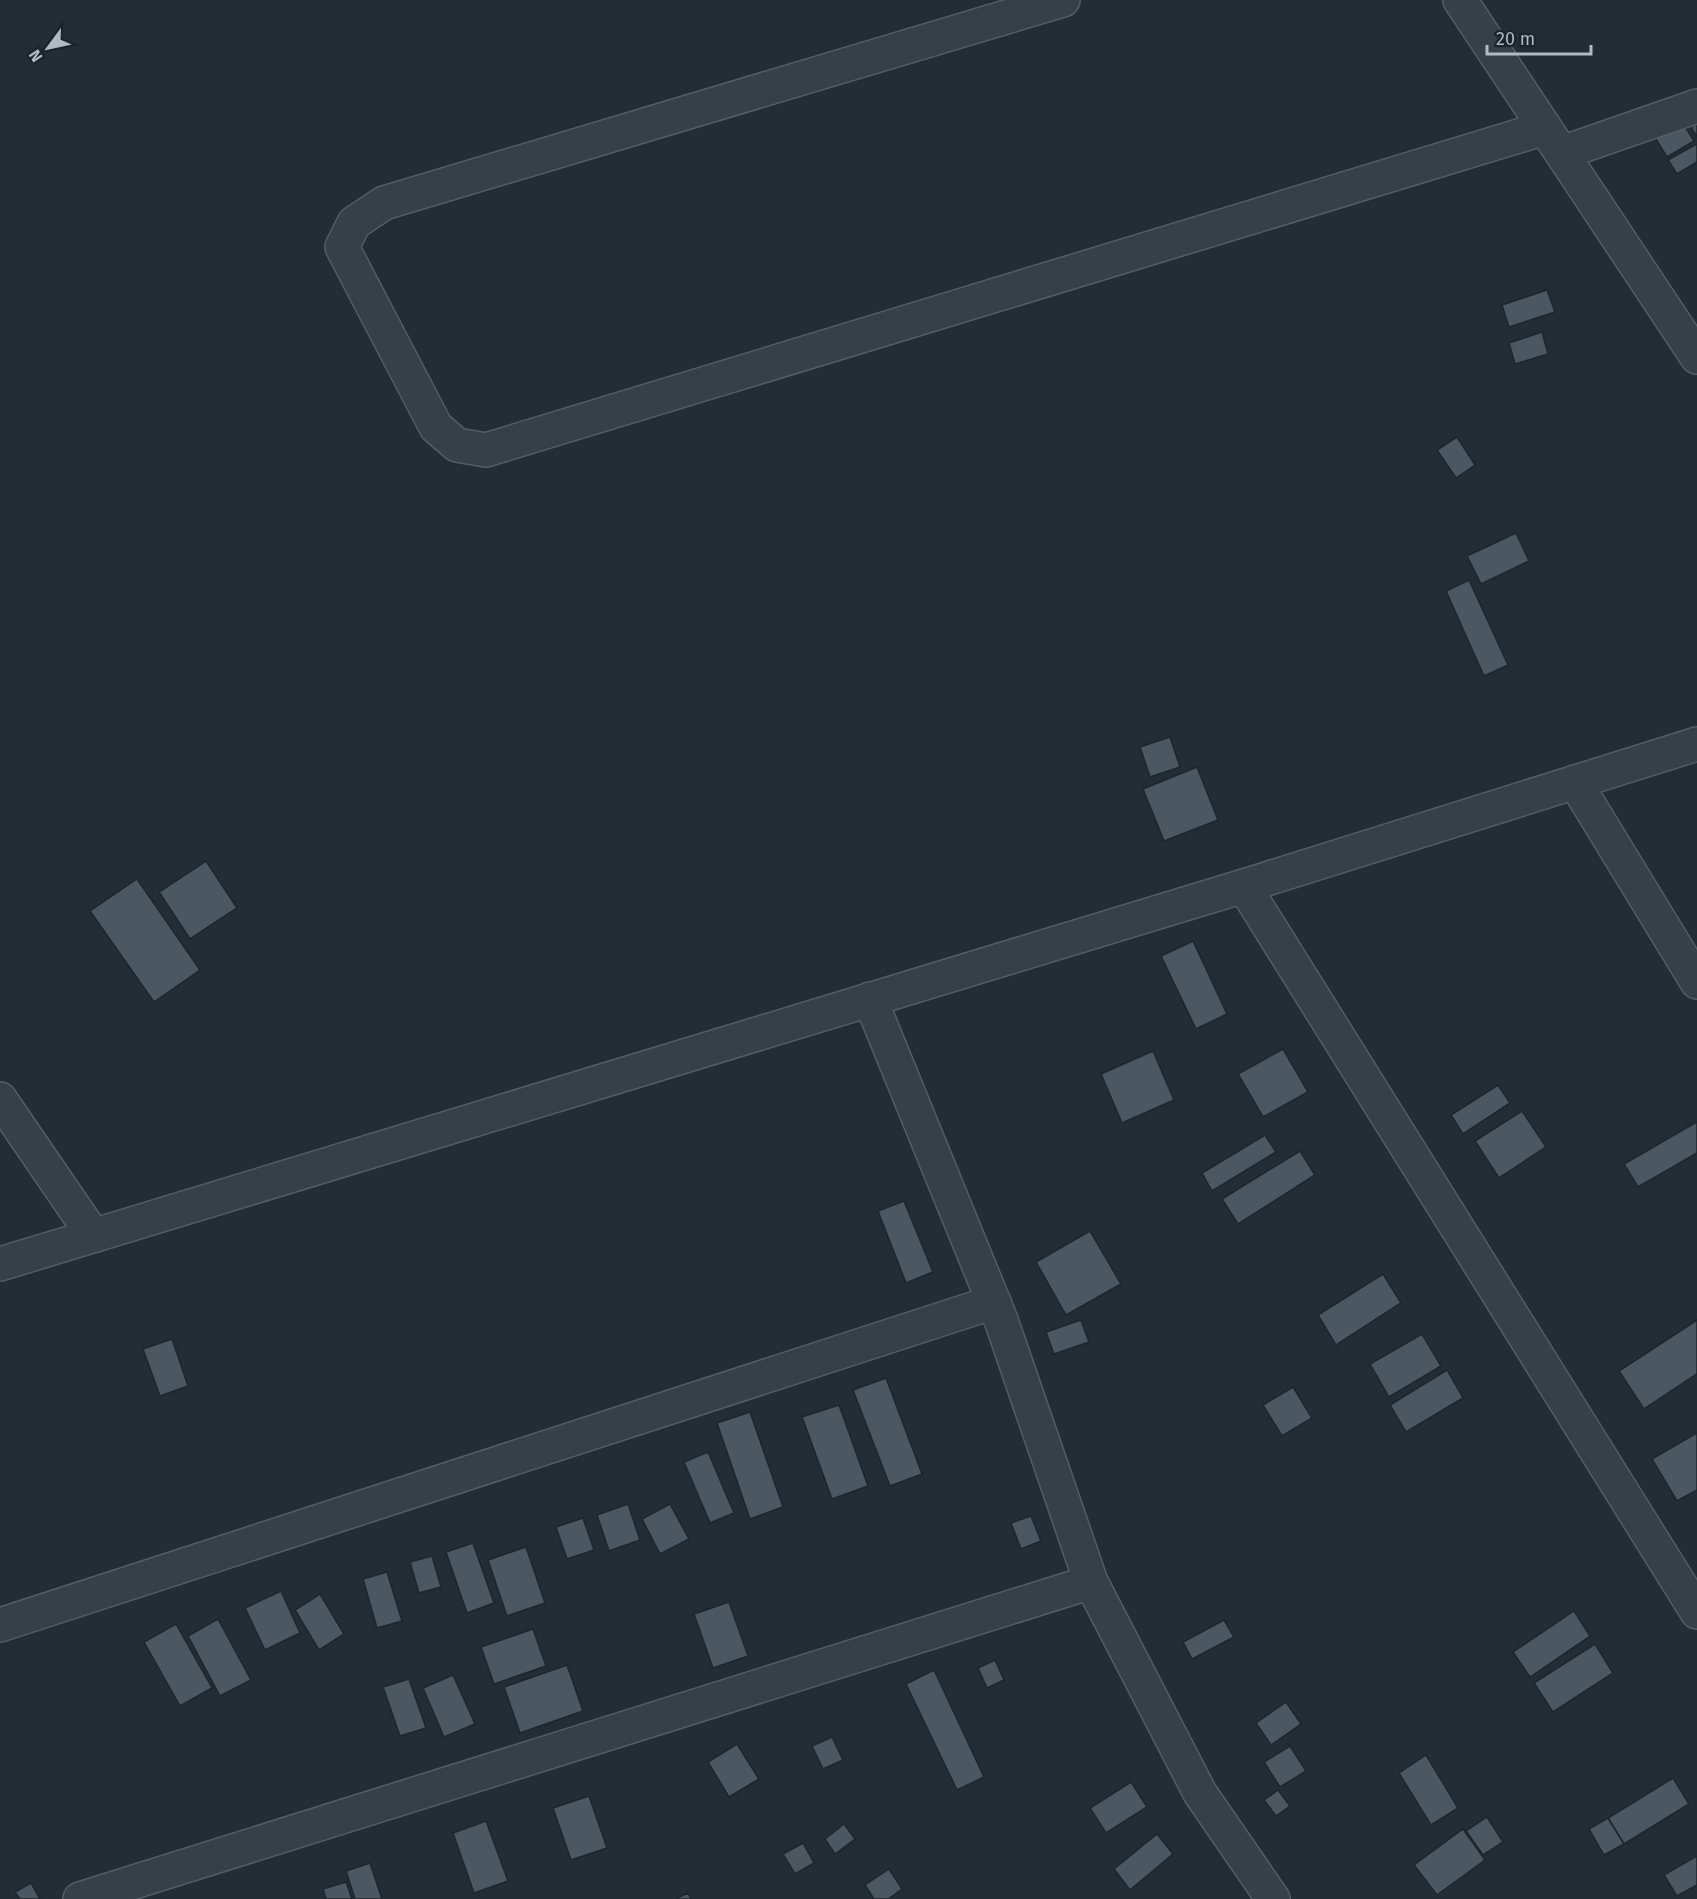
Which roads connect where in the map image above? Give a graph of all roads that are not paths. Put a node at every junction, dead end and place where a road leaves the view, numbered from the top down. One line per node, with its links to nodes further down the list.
1 (1063, 0): 4 (street)
2 (1460, 0): 4 (street)
3 (1697, 106): 4 (street)
4 (1553, 141): 5 (street)
5 (1697, 357)
6 (1697, 744): 7 (street)
7 (1575, 782): 8 (street); 9 (street)
8 (1244, 886): 10 (street); 16 (street)
9 (1697, 982)
10 (870, 999): 12 (street); 14 (street)
11 (0, 1099): 12 (street)
12 (93, 1235): 13 (street)
13 (0, 1264)
14 (994, 1302): 15 (street); 17 (street)
15 (1091, 1582): 18 (street); 19 (street)
16 (1697, 1612)
17 (0, 1625)
18 (80, 1899)
19 (1273, 1899)

